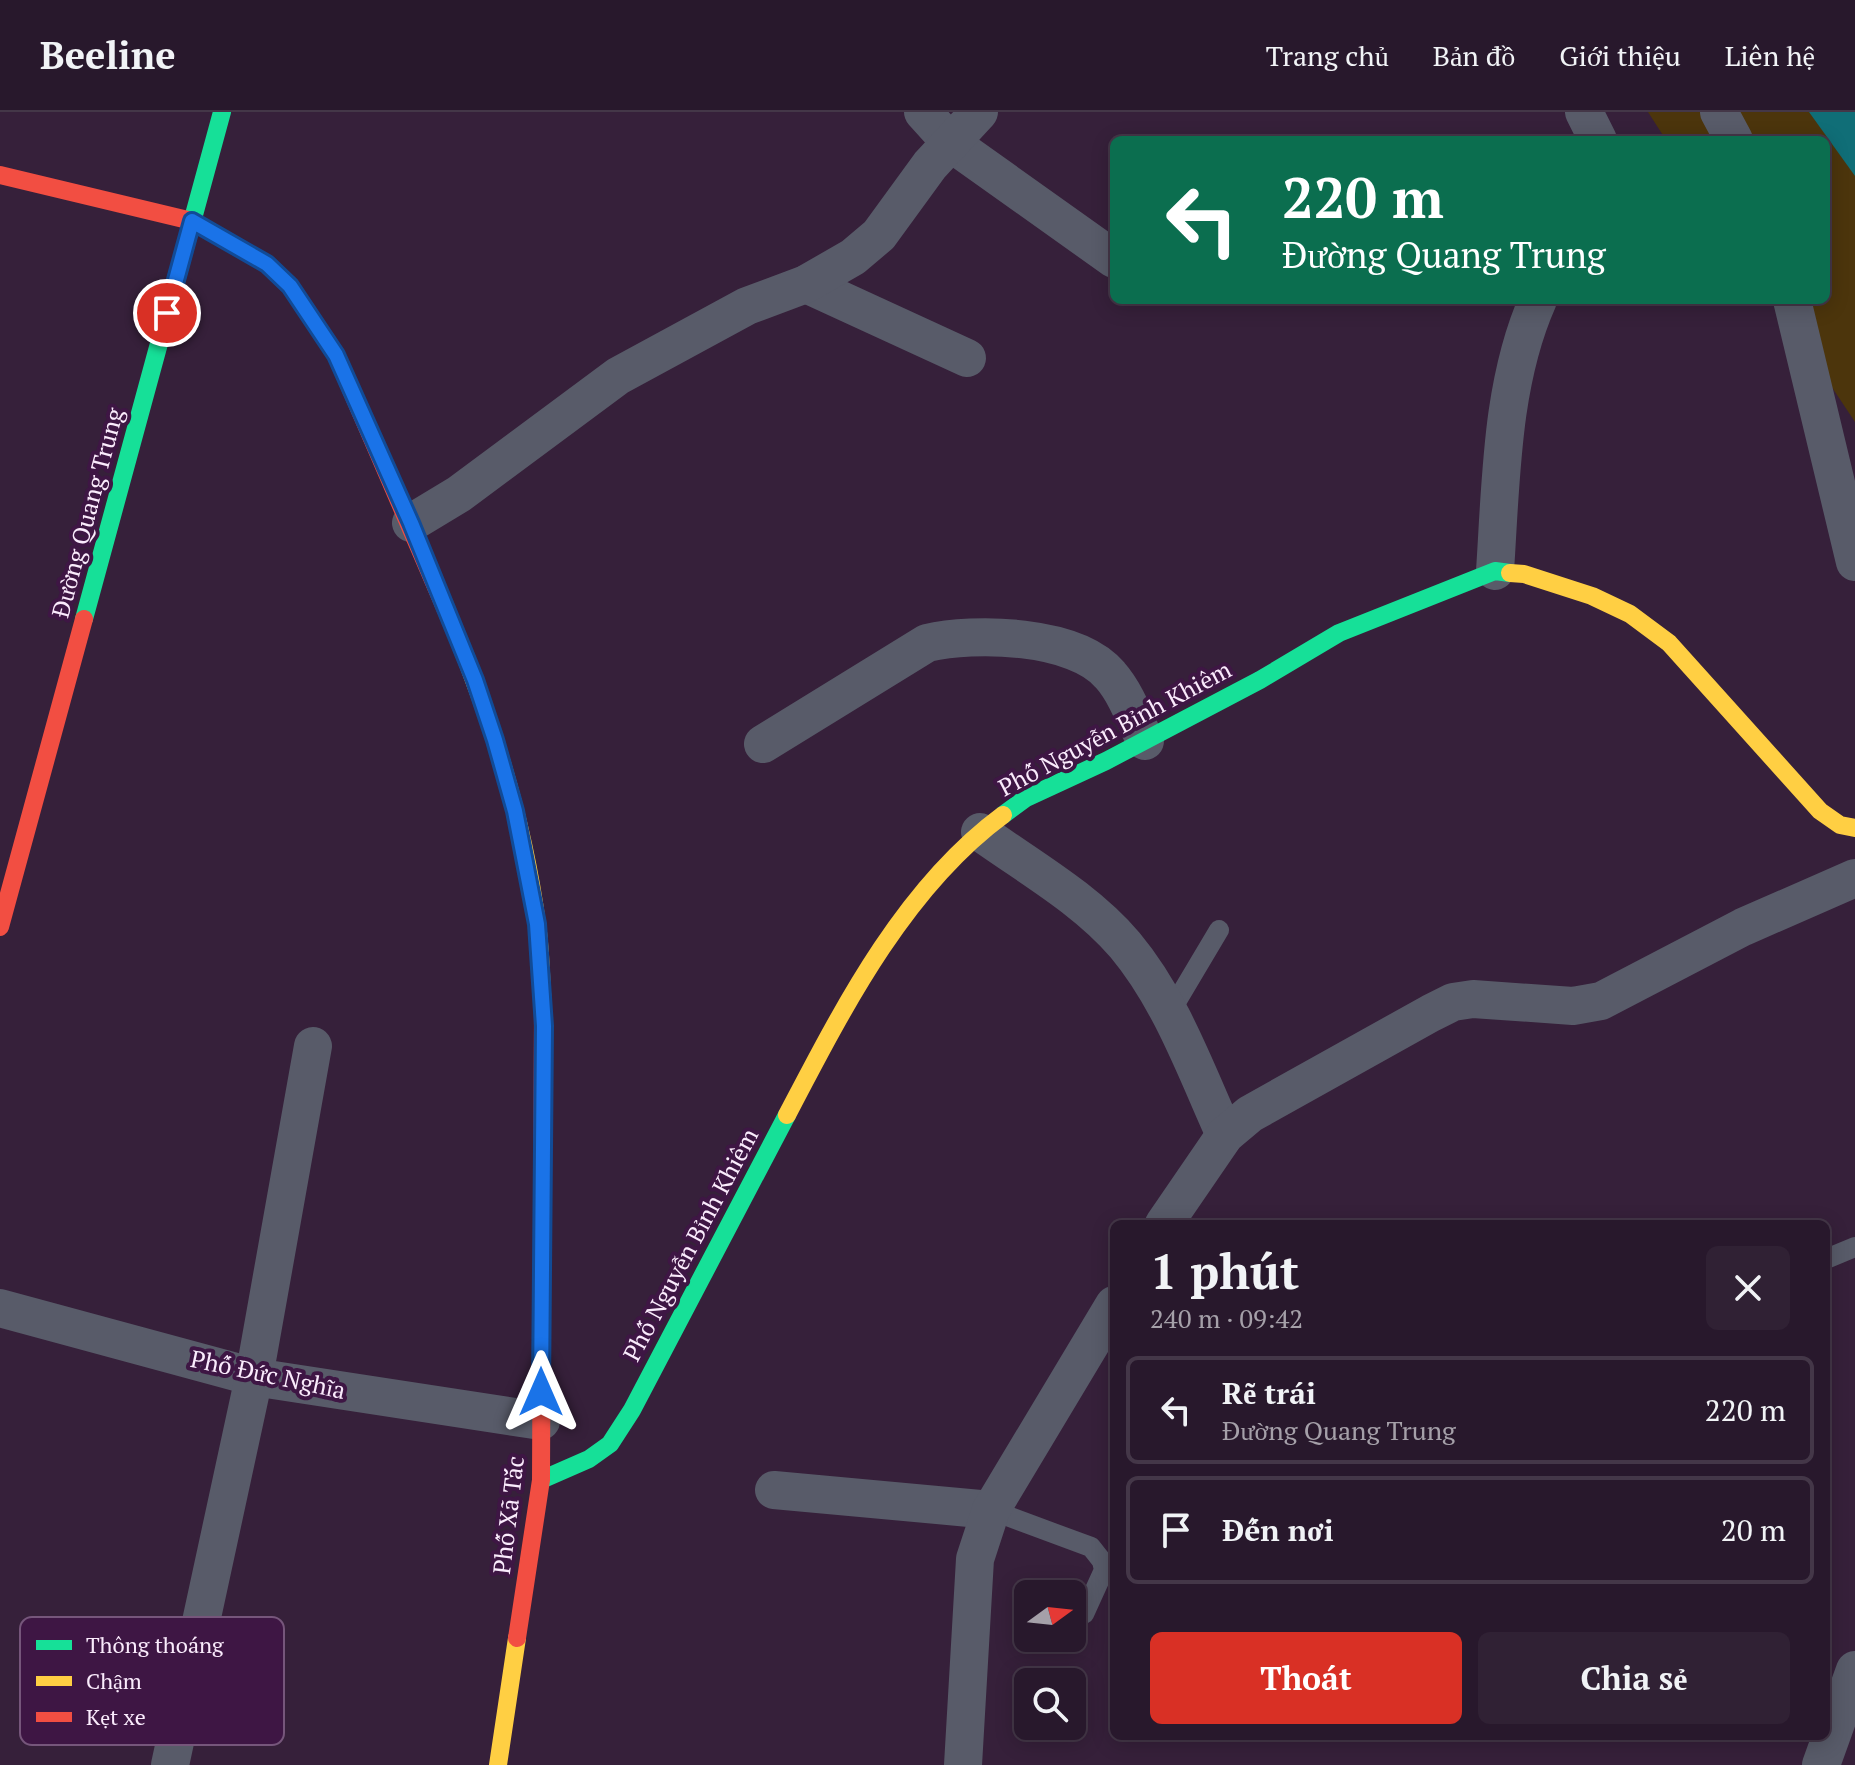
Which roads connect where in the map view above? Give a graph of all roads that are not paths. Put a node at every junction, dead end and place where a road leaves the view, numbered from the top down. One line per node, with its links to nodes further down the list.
1 (222, 112): 10 (street, Đường Quang Trung)
2 (923, 112): 8 (street)
3 (979, 112): 8 (street)
4 (1584, 112): 6 (street)
5 (1719, 112): 7 (street)
6 (1596, 136)
7 (1732, 136)
8 (951, 143): 11 (street); 12 (street)
9 (0, 175): 10 (street, Phố Xã Tắc)
10 (192, 221): 16 (street, Phố Xã Tắc); 24 (street, Đường Quang Trung)
11 (1110, 256)
12 (806, 284): 15 (street); 16 (street)
13 (1536, 304): 18 (street)
14 (1793, 304): 17 (street)
15 (967, 358)
16 (411, 523): 35 (street, Phố Xã Tắc)
17 (1855, 562)
18 (1495, 571): 19 (street, Phố Nguyễn Bỉnh Khiêm); 21 (street)
19 (1145, 741): 20 (street); 22 (street, Phố Nguyễn Bỉnh Khiêm)
20 (763, 744)
21 (1855, 828)
22 (980, 832): 26 (street); 36 (street, Phố Nguyễn Bỉnh Khiêm)
23 (1855, 878): 28 (street)
24 (0, 927)
25 (1219, 930): 26 (lane)
26 (1169, 1014): 28 (street)
27 (313, 1046): 34 (street)
28 (1225, 1135): 29 (street)
29 (1167, 1220)
30 (1855, 1247): 31 (lane)
31 (1830, 1257)
32 (0, 1308): 34 (street, Phố Đức Nghĩa)
33 (1110, 1312): 38 (street)
34 (254, 1377): 35 (street, Phố Đức Nghĩa); 40 (street)
35 (541, 1421): 36 (street, Phố Xã Tắc)
36 (541, 1480): 46 (street, Phố Xã Tắc)
37 (774, 1490): 38 (street)
38 (991, 1510): 39 (lane); 47 (street)
39 (1086, 1610)
40 (202, 1617)
41 (1855, 1670): 43 (street)
42 (1830, 1740): 48 (street)
43 (1830, 1740)
44 (174, 1745): 45 (street)
45 (170, 1765)
46 (498, 1765)
47 (963, 1765)
48 (1821, 1765)

